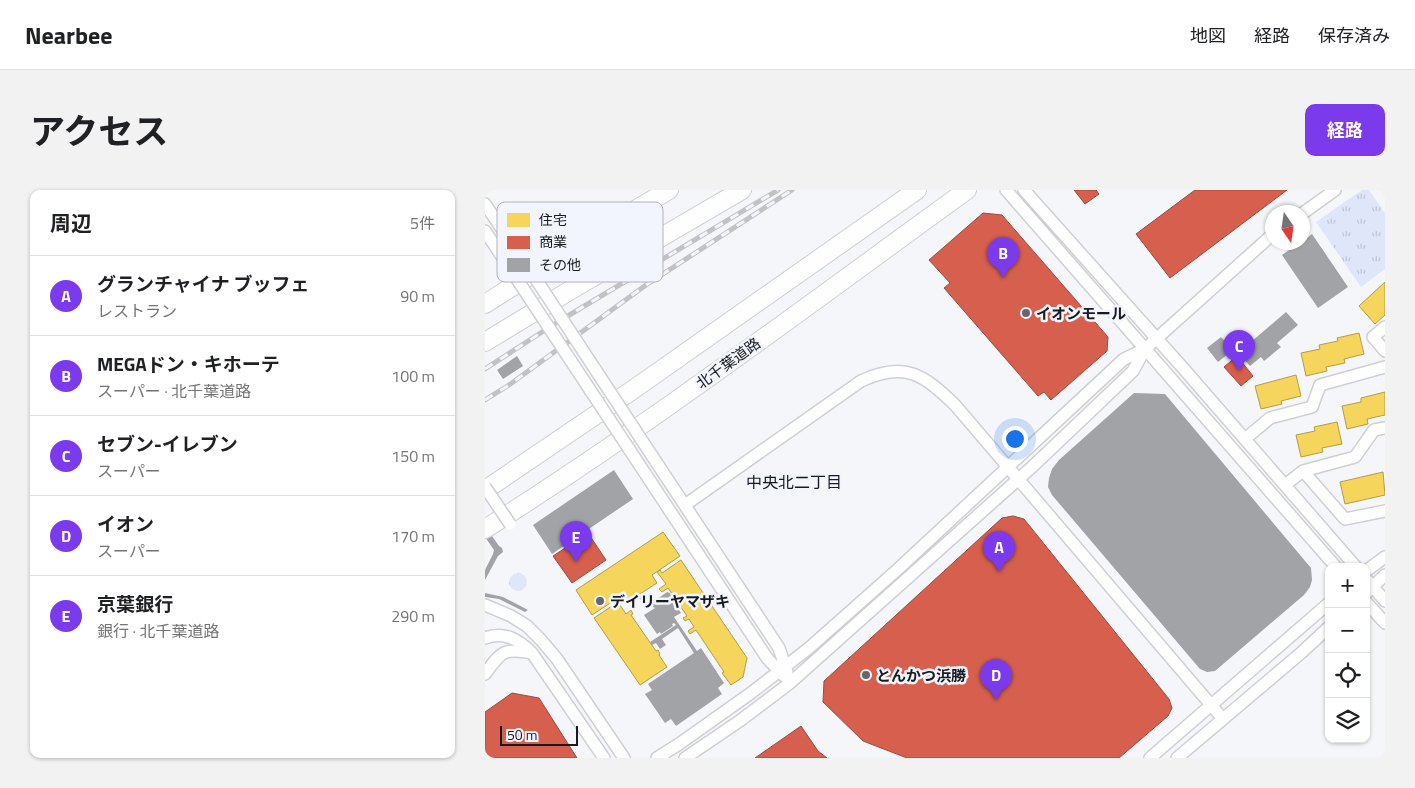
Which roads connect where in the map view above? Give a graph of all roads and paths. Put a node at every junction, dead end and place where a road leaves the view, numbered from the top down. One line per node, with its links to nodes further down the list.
1 (669, 190): 8 (highway)
2 (742, 190): 13 (highway)
3 (917, 190): 33 (highway)
4 (967, 190): 37 (highway, 北千葉道路)
5 (1006, 190): 24 (street)
6 (1024, 190): 22 (street)
7 (1335, 190): 10 (street)
8 (649, 202)
9 (485, 204): 11 (street, bridge)
10 (1310, 208)
11 (497, 222)
12 (485, 231): 15 (street, bridge)
13 (663, 236)
14 (1265, 241): 22 (street)
15 (497, 249)
16 (519, 282): 53 (street, bridge)
17 (520, 282): 20 (highway)
18 (538, 282): 34 (street, bridge)
19 (584, 282): 23 (highway)
20 (485, 304)
21 (1385, 327): 25 (street)
22 (1157, 338): 24 (street); 28 (street)
23 (485, 342)
24 (1145, 349): 29 (street); 31 (street); 39 (street)
25 (1385, 352)
26 (1385, 367): 28 (street)
27 (1385, 428): 30 (street)
28 (1245, 439): 32 (street)
29 (1007, 467): 31 (street); 34 (street); 53 (street)
30 (1303, 471): 32 (street); 35 (street)
31 (1018, 480): 55 (street); 56 (street)
32 (1285, 486): 40 (street)
33 (485, 488): 36 (street, bridge)
34 (685, 505): 53 (street)
35 (1385, 511)
36 (510, 524)
37 (485, 529)
38 (1385, 556): 41 (street)
39 (1332, 563)
40 (1352, 563)
41 (1370, 569)
42 (1385, 575): 43 (street)
43 (1370, 585)
44 (1370, 588): 45 (street)
45 (1385, 601)
46 (485, 605): 59 (street)
47 (1325, 606): 56 (street)
48 (1370, 606): 49 (street)
49 (1385, 623)
50 (1325, 630): 57 (street)
51 (485, 638): 52 (street)
52 (532, 653): 54 (street); 58 (street)
53 (782, 669): 55 (street); 60 (street)
54 (485, 674)
55 (790, 683): 61 (street)
56 (1211, 705): 57 (street); 62 (street)
57 (1223, 719): 63 (street)
58 (604, 758)
59 (624, 758)
60 (657, 758)
61 (685, 758)
62 (1150, 758)
63 (1177, 758)

